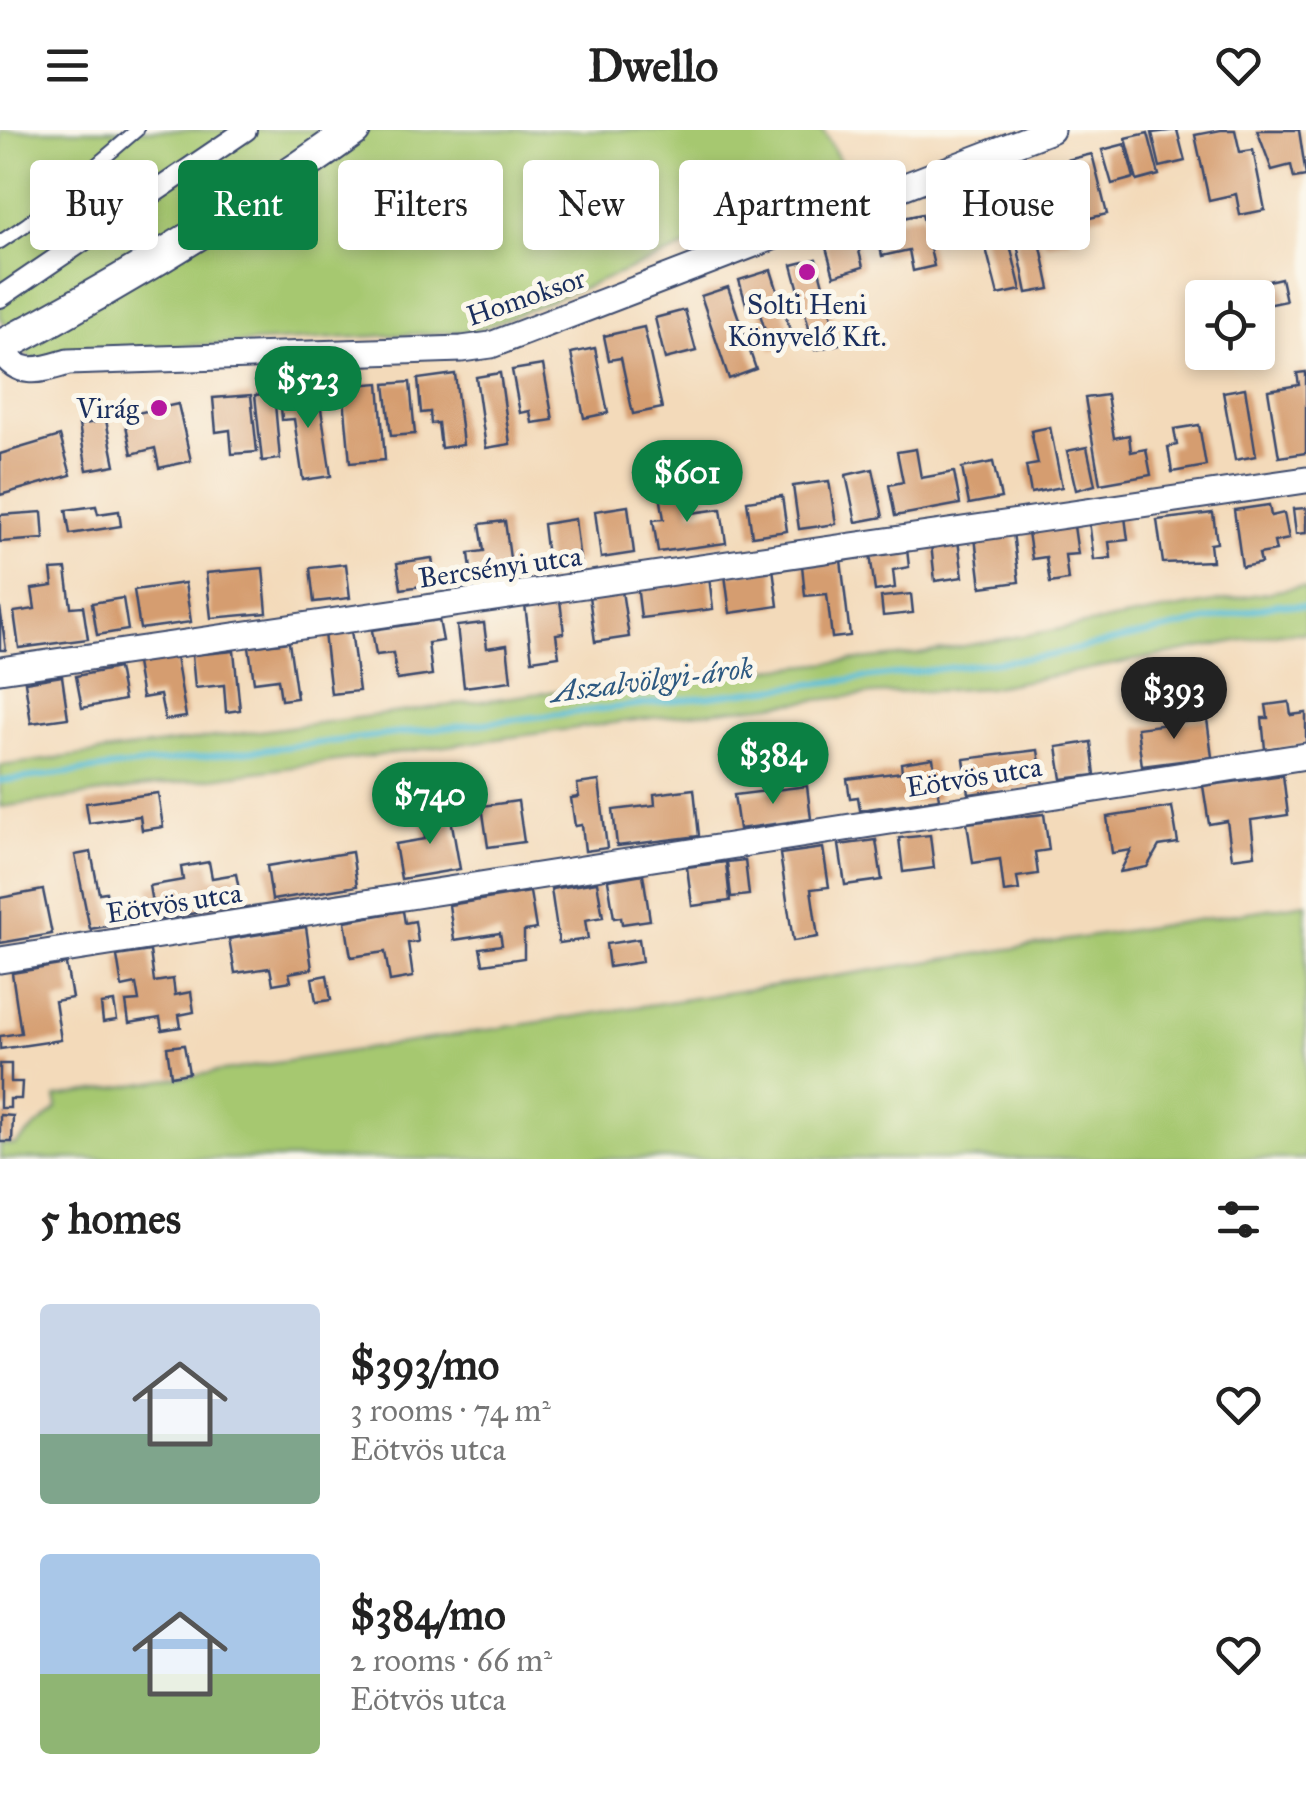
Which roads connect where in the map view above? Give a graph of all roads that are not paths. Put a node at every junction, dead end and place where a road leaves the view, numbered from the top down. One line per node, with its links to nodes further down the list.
1 (137, 130): 6 (lane)
2 (246, 130): 7 (street)
3 (354, 130): 8 (street)
4 (1052, 130): 5 (street, Homoksor)
5 (1011, 137): 8 (street, Homoksor)
6 (0, 242)
7 (0, 297)
8 (0, 348)
9 (1306, 480): 10 (street, Bercsényi utca)
10 (0, 670)
11 (1306, 756): 12 (street, Eötvös utca)
12 (0, 960)

